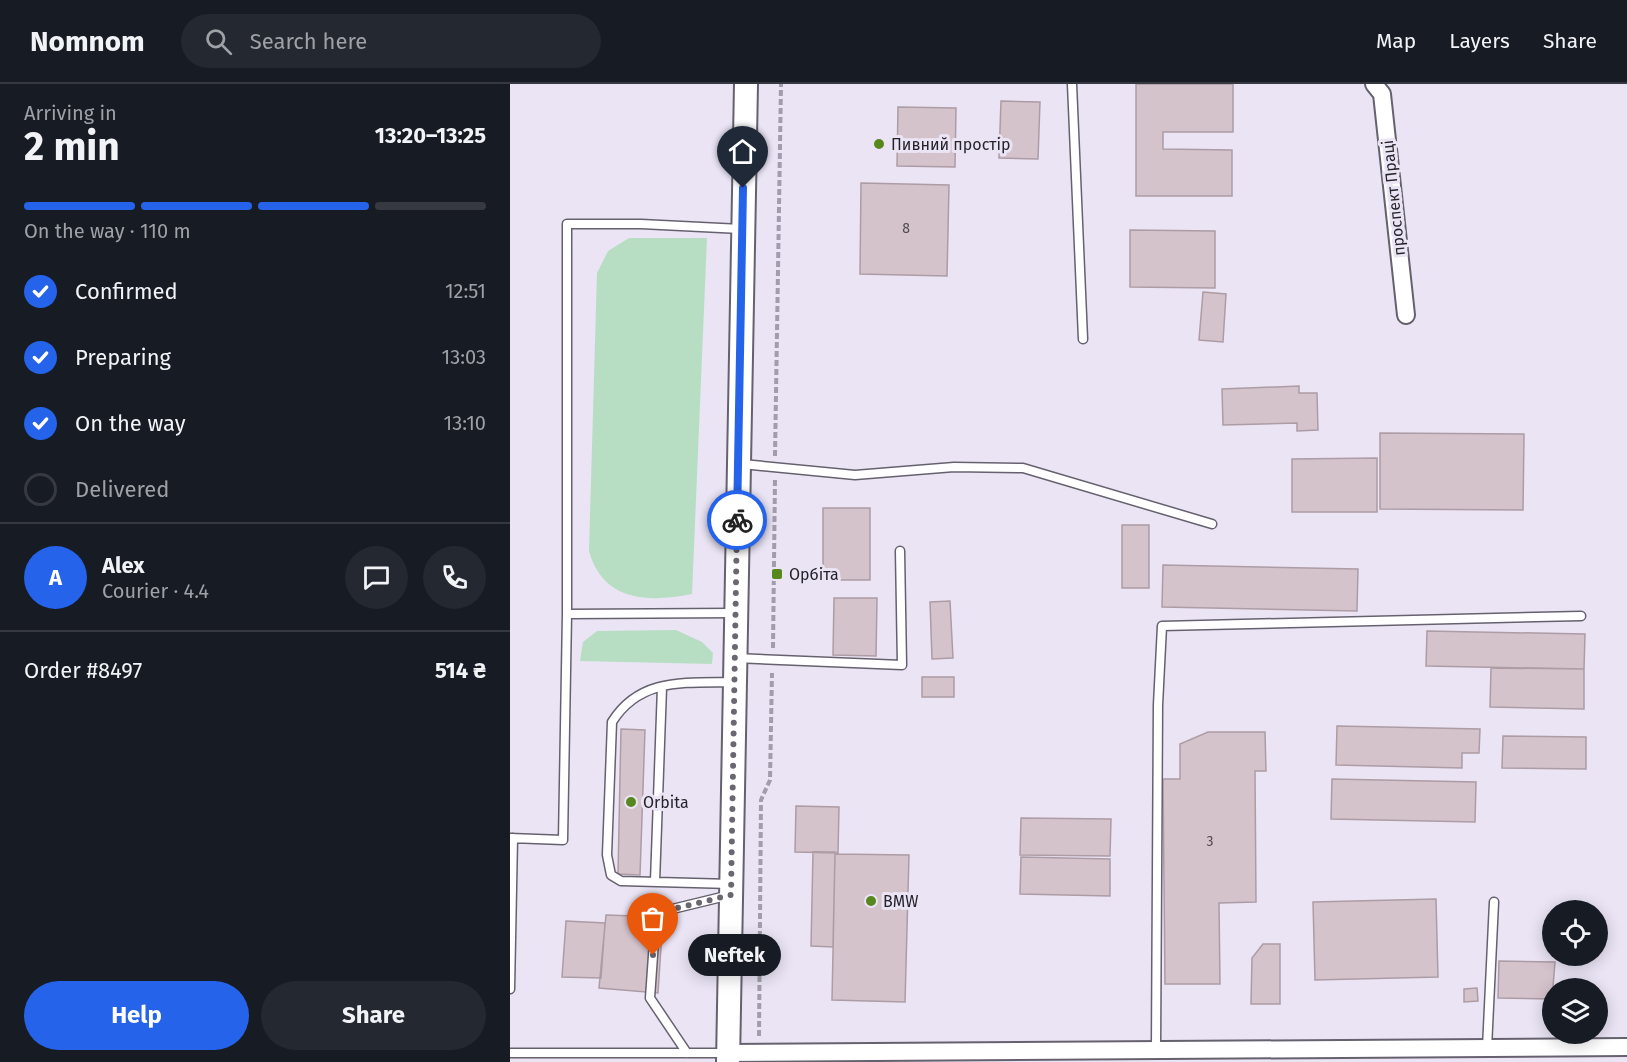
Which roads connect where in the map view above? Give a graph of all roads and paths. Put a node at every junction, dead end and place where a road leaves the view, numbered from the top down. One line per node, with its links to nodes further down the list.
1 (746, 84): 5 (street)
2 (781, 84): 9 (path)
3 (1072, 84): 7 (lane)
4 (1374, 84): 6 (street, проспект Праці)
5 (742, 229): 8 (street); 13 (lane)
6 (1406, 315)
7 (1083, 339)
8 (738, 464): 9 (lane); 12 (street)
9 (776, 468): 10 (lane); 16 (path)
10 (1212, 524)
11 (900, 551): 16 (lane)
12 (736, 613): 13 (lane); 15 (street)
13 (567, 614): 19 (lane)
14 (1581, 616): 26 (lane)
15 (735, 658): 16 (lane); 17 (street)
16 (772, 660): 27 (path)
17 (735, 682): 18 (lane); 21 (street)
18 (662, 687): 20 (lane); 20 (lane)
19 (512, 838): 23 (lane)
20 (655, 882): 21 (lane)
21 (731, 889): 29 (lane); 31 (street)
22 (1494, 902): 24 (lane)
23 (510, 988)
24 (1487, 1047): 25 (street); 30 (street)
25 (1627, 1047)
26 (1156, 1048): 27 (street); 30 (street)
27 (766, 1052): 31 (street)
28 (510, 1053): 29 (lane)
29 (687, 1053): 31 (lane)
30 (1257, 1055)
31 (728, 1058)

